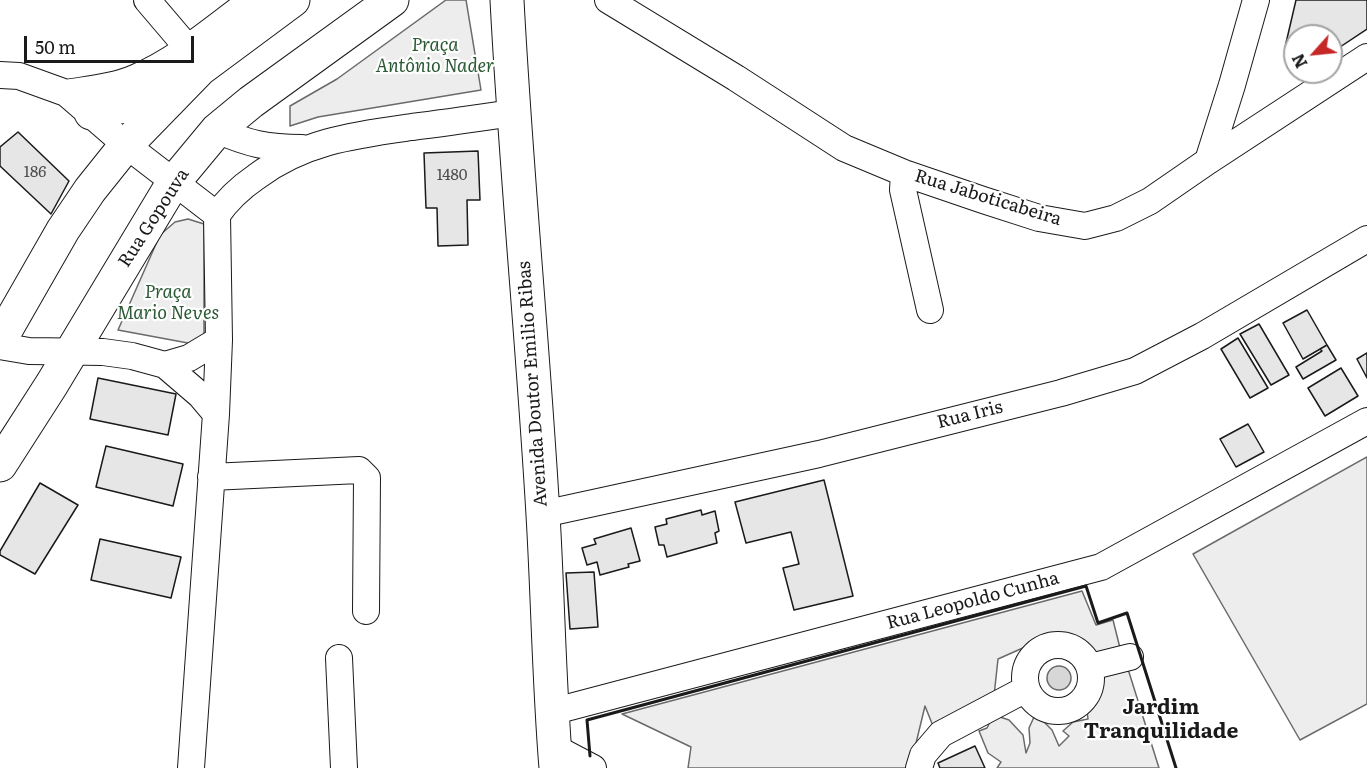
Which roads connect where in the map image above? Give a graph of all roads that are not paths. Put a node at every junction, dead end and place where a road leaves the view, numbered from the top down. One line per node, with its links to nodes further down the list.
1 (147, 0): 8 (street)
2 (252, 0): 8 (street)
3 (293, 0): 11 (main road)
4 (392, 0): 15 (main road, Rua Gopouva)
5 (507, 0): 14 (main road, Avenida Doutor Emilio Ribas)
6 (608, 0): 19 (street, Rua Jaboticabeira)
7 (1256, 0): 18 (street)
8 (187, 47): 12 (street)
9 (1367, 57): 18 (street, Rua Jaboticabeira)
10 (0, 75): 12 (street)
11 (185, 83): 13 (main road); 16 (main road)
12 (66, 93): 13 (street)
13 (91, 113): 16 (street)
14 (513, 113): 17 (street); 33 (main road, Avenida Doutor Emilio Ribas)
15 (217, 130): 17 (street); 20 (main road, Rua Gopouva)
16 (126, 145): 20 (street); 24 (main road)
17 (305, 148): 21 (street)
18 (1208, 161): 19 (street, Rua Jaboticabeira)
19 (904, 173): 23 (street)
20 (173, 183): 21 (street); 27 (main road, Rua Gopouva)
21 (217, 215): 25 (street)
22 (1367, 239): 33 (street, Rua Iris)
23 (930, 310)
24 (0, 340)
25 (219, 340): 28 (street); 29 (street)
26 (0, 346): 27 (street)
27 (71, 351): 28 (street); 31 (main road, Rua Gopouva)
28 (165, 365): 29 (street)
29 (216, 414): 32 (street)
30 (1367, 421): 39 (street, Rua Leopoldo Cunha)
31 (0, 465)
32 (211, 477): 34 (street); 41 (street)
33 (543, 514): 39 (main road, Avenida Doutor Emilio Ribas)
34 (366, 611)
35 (1130, 657): 37 (street)
36 (339, 658): 42 (street)
37 (1090, 667): 38 (street); 38 (street)
38 (1026, 688): 44 (street)
39 (552, 712): 40 (main road, Avenida Doutor Emilio Ribas)
40 (555, 758): 43 (street)
41 (190, 768)
42 (344, 768)
43 (593, 768)
44 (919, 768)

